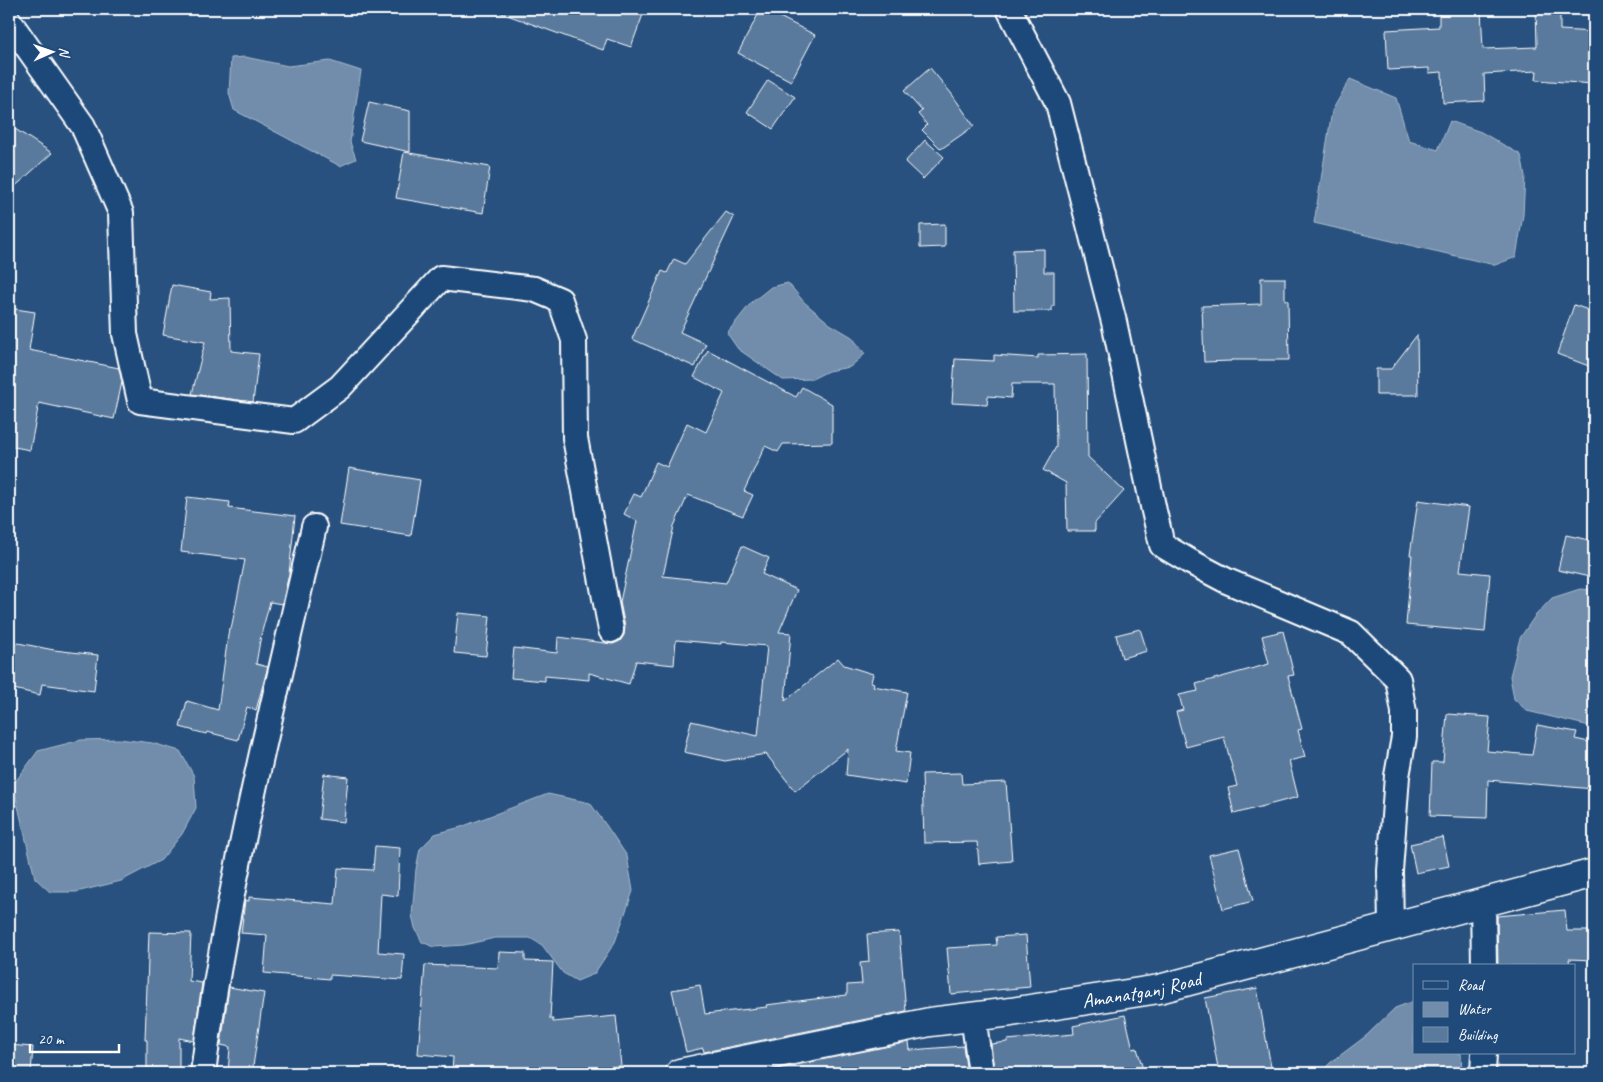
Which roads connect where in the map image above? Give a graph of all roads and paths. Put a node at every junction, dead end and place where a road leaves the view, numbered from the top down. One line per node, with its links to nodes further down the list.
1 (1010, 9): 7 (street)
2 (9, 21): 4 (street)
3 (314, 527): 11 (street)
4 (611, 630)
5 (1594, 872): 6 (main road, Amanatganj Road)
6 (1483, 903): 7 (main road, Amanatganj Road); 8 (street)
7 (1390, 928): 9 (main road, Amanatganj Road)
8 (1484, 964)
9 (973, 1016): 12 (main road, Amanatganj Road); 13 (street)
10 (1484, 1054): 14 (street)
11 (203, 1073)
12 (680, 1073)
13 (981, 1073)
14 (1483, 1073)

